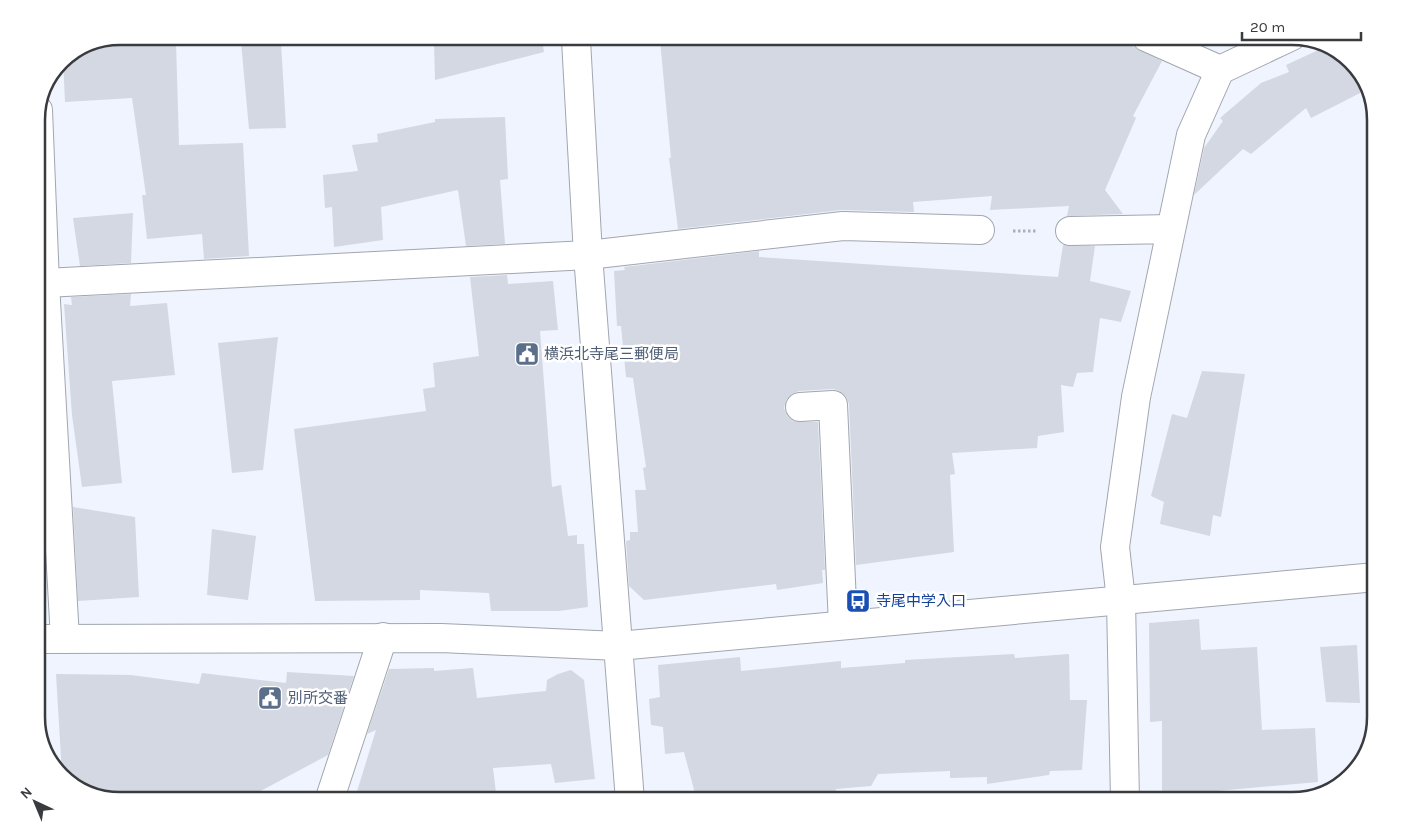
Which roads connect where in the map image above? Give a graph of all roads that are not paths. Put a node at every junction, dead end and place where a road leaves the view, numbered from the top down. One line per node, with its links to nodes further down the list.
1 (576, 45): 8 (street)
2 (1164, 45): 4 (street)
3 (1273, 45): 4 (street)
4 (1220, 70): 5 (street)
5 (1171, 229): 7 (street); 12 (street)
6 (980, 230): 8 (street)
7 (1070, 231)
8 (588, 255): 9 (street); 17 (street)
9 (45, 282): 16 (street)
10 (800, 407): 13 (street)
11 (1367, 578): 12 (street)
12 (1121, 600): 13 (street); 20 (street)
13 (843, 625): 17 (street)
14 (383, 637): 16 (street); 17 (street); 18 (street)
15 (45, 639): 16 (street)
16 (65, 639)
17 (618, 646): 19 (street)
18 (332, 792)
19 (629, 792)
20 (1125, 792)

